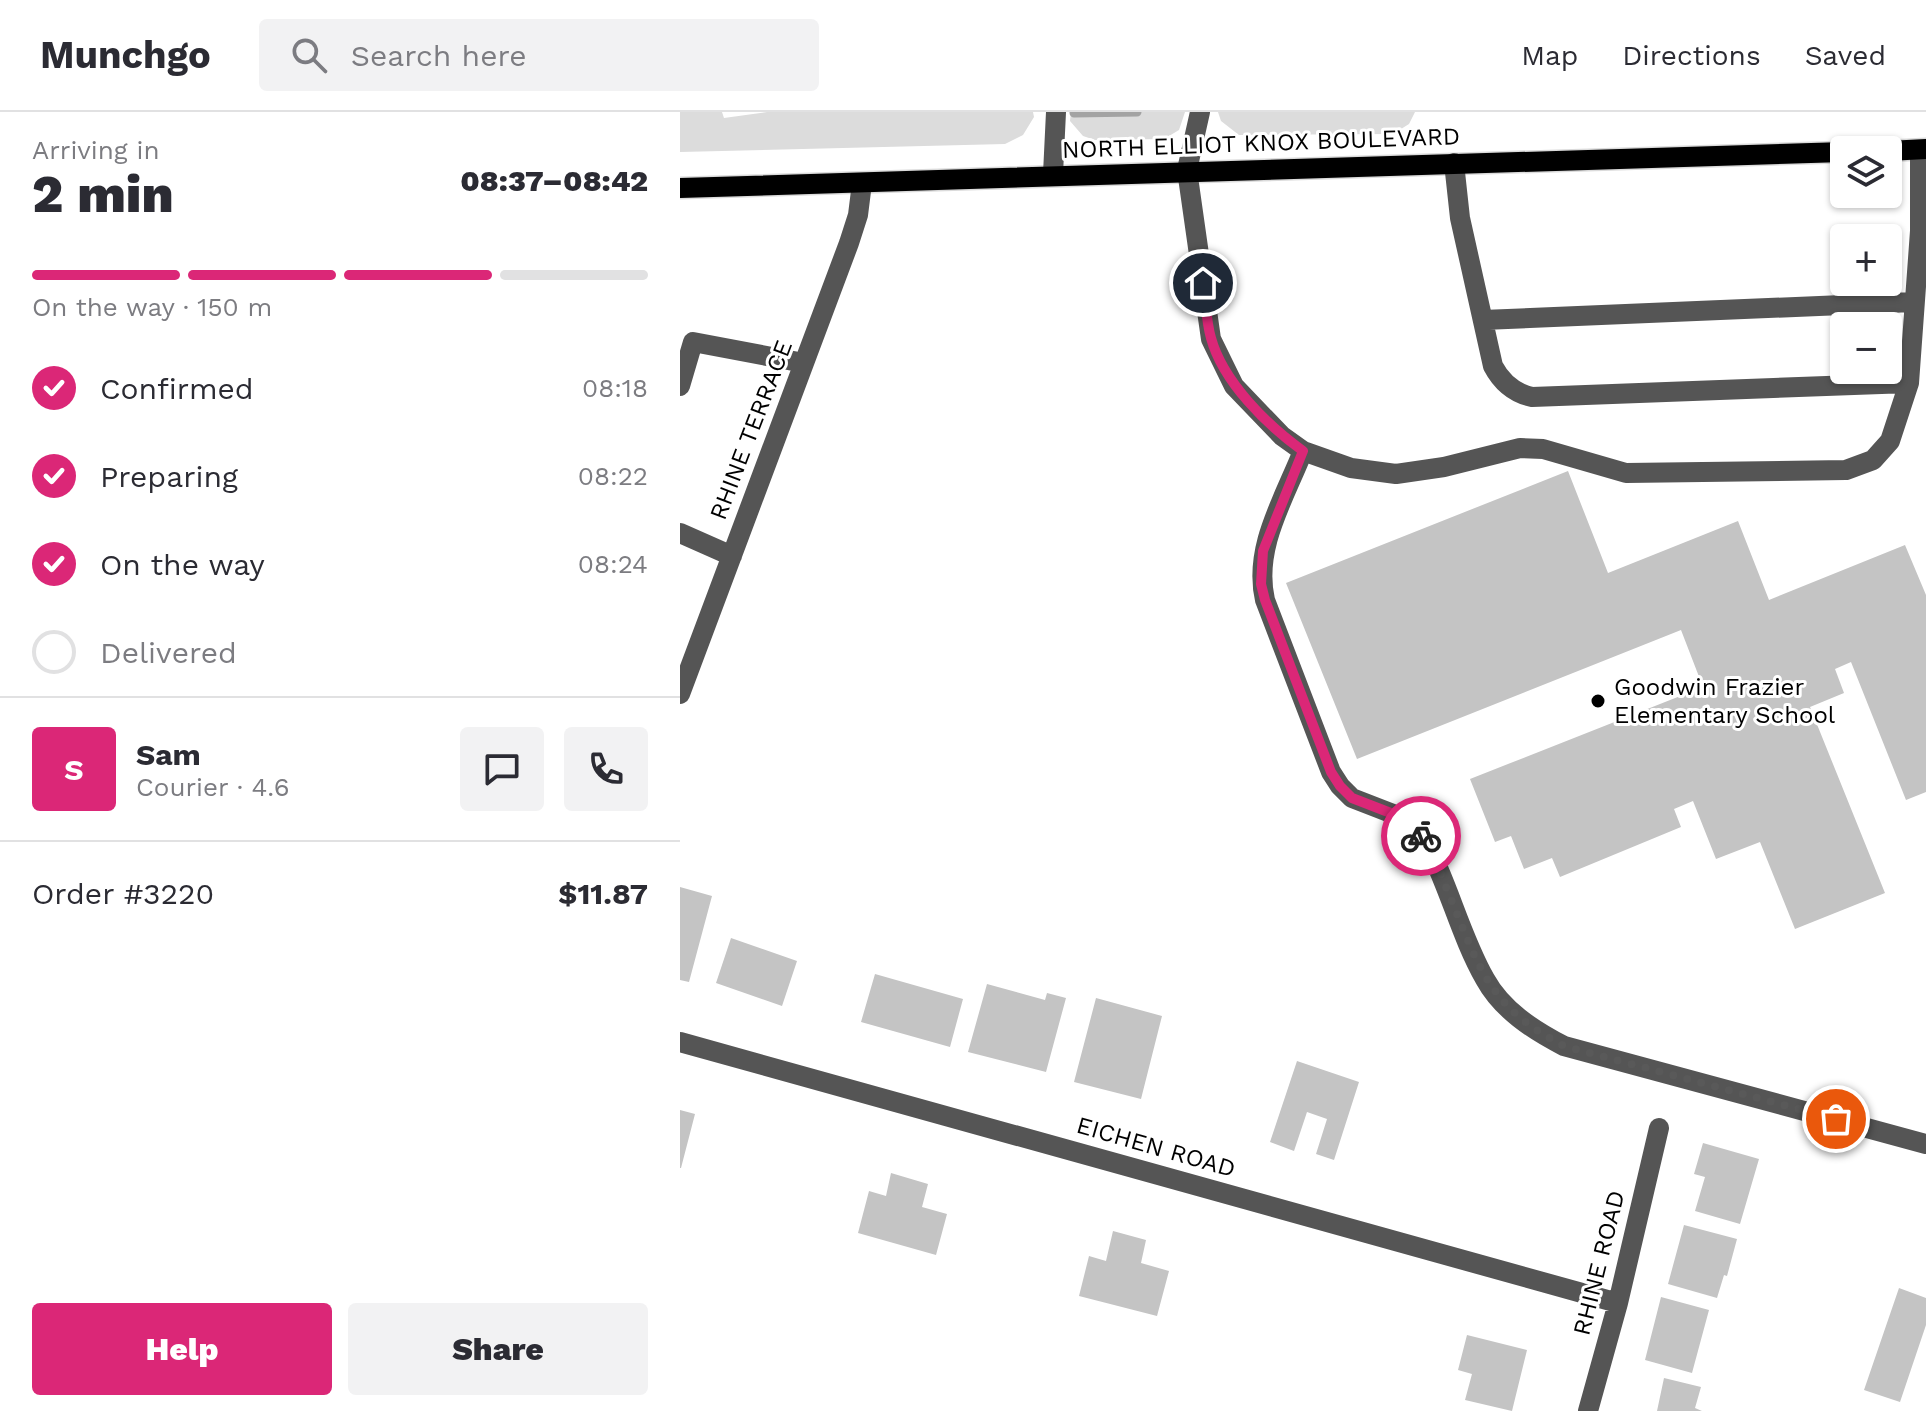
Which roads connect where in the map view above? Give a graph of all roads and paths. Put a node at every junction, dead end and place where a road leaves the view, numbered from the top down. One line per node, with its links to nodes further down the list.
1 (1056, 112): 8 (street)
2 (1200, 112): 7 (street)
3 (1923, 150): 4 (main road); 11 (street)
4 (1902, 151)
5 (1830, 152): 6 (main road, NORTH ELLIOT KNOX BOULEVARD)
6 (1454, 163): 7 (main road, NORTH ELLIOT KNOX BOULEVARD); 12 (street)
7 (1187, 170): 8 (main road, NORTH ELLIOT KNOX BOULEVARD); 16 (street)
8 (1053, 174): 9 (main road, NORTH ELLIOT KNOX BOULEVARD)
9 (862, 183): 10 (main road, NORTH ELLIOT KNOX BOULEVARD); 13 (street, RHINE TERRACE)
10 (680, 188)
11 (1913, 302): 12 (street); 14 (street)
12 (1483, 320): 14 (street)
13 (804, 363): 15 (street); 18 (street, RHINE TERRACE)
14 (1909, 383): 16 (street)
15 (680, 386)
16 (1303, 451): 22 (street)
17 (680, 533): 18 (street)
18 (732, 556): 19 (street, RHINE TERRACE)
19 (680, 694)
20 (680, 1042): 23 (street, EICHEN ROAD)
21 (1659, 1128): 23 (street, RHINE ROAD)
22 (1926, 1144)
23 (1618, 1303): 24 (street, RHINE ROAD)
24 (1588, 1411)

